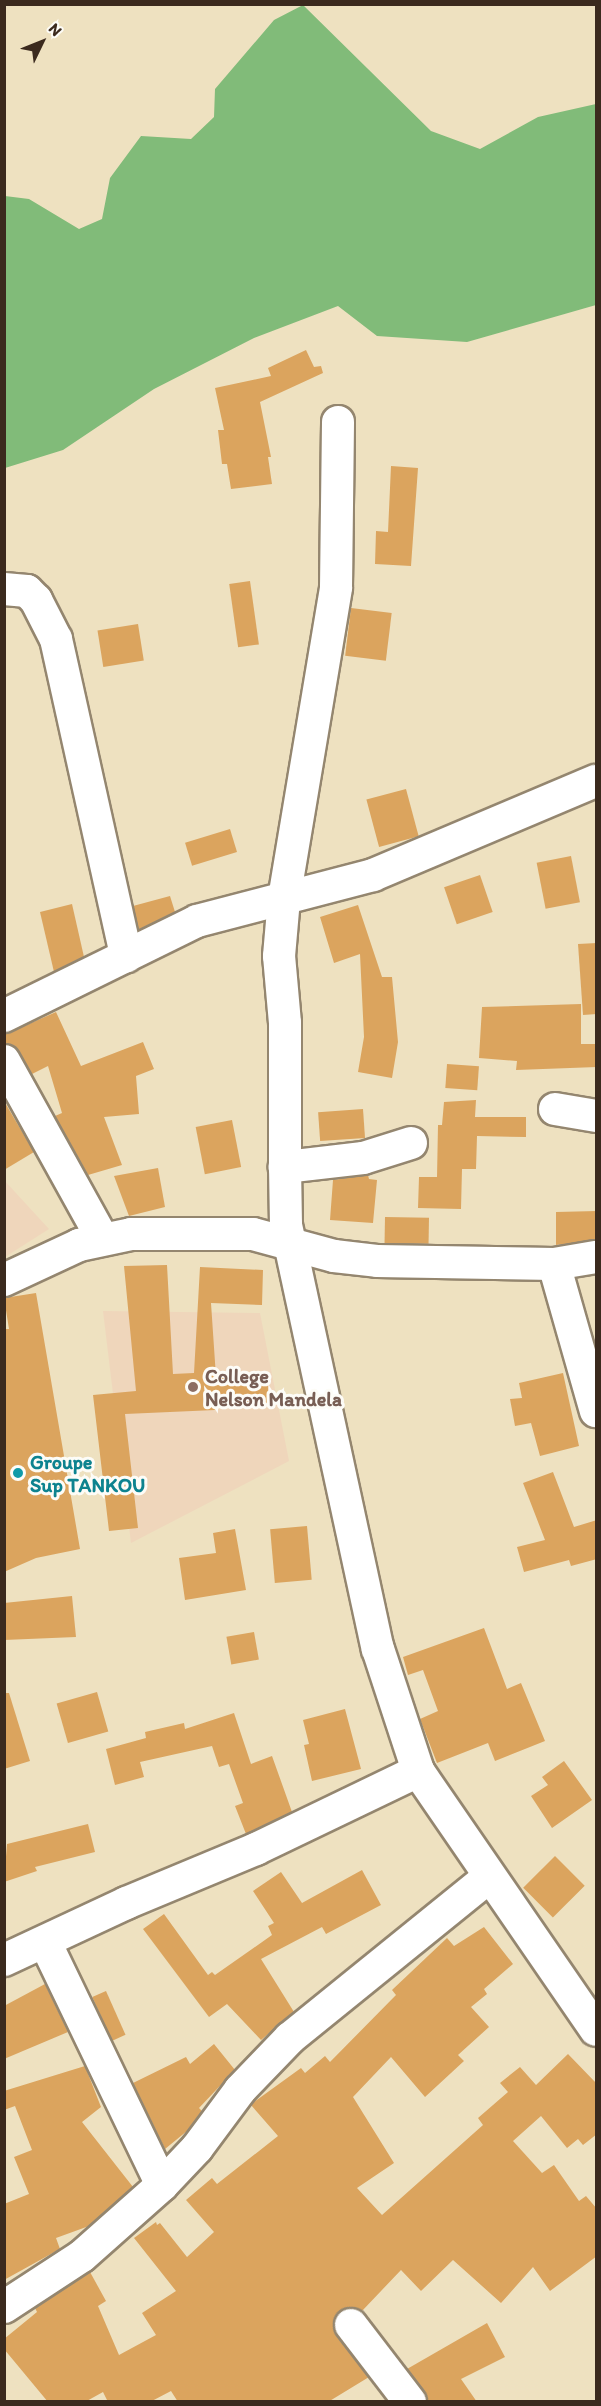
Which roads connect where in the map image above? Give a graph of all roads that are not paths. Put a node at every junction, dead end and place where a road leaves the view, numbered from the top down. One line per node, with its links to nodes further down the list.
1 (339, 422): 4 (street)
2 (4, 589): 5 (street)
3 (596, 782): 4 (street)
4 (284, 899): 5 (street); 11 (street)
5 (126, 956): 6 (street)
6 (4, 1016)
7 (4, 1061): 12 (street)
8 (555, 1110): 9 (street)
9 (597, 1116)
10 (411, 1143): 11 (street)
11 (285, 1167): 13 (street)
12 (102, 1238): 13 (street); 16 (street)
13 (292, 1243): 15 (street); 18 (street)
14 (597, 1257): 15 (street)
15 (554, 1264): 17 (street)
16 (4, 1280)
17 (597, 1411)
18 (418, 1771): 19 (street); 20 (street)
19 (489, 1876): 22 (street); 23 (street)
20 (45, 1942): 21 (street); 23 (street)
21 (4, 1960)
22 (597, 2030)
23 (162, 2185): 24 (street)
24 (4, 2307)
25 (351, 2325): 26 (street)
26 (410, 2402)

